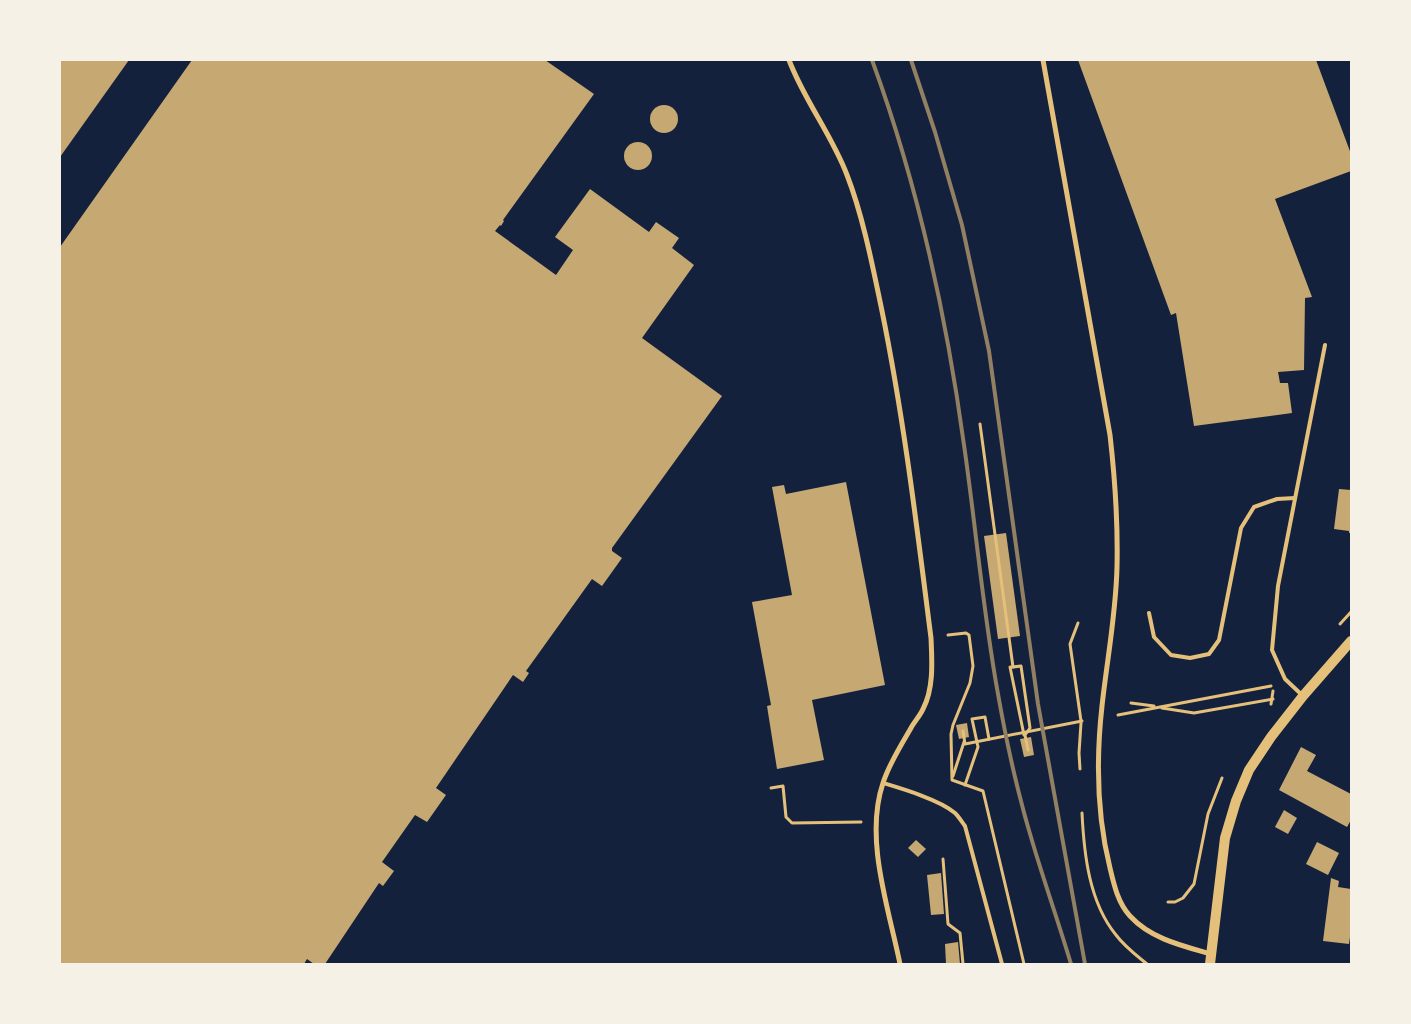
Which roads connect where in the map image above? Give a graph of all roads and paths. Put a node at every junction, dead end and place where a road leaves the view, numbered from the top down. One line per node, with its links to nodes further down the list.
1 (789, 60): 10 (street)
2 (1043, 60): 32 (street)
3 (1325, 345): 5 (lane)
4 (980, 424): 12 (path)
5 (1295, 498): 7 (lane); 13 (lane)
6 (1351, 612): 9 (path)
7 (1149, 613)
8 (1078, 624): 19 (path)
9 (1339, 626)
10 (931, 638): 25 (path); 26 (street)
11 (1351, 642): 16 (main road)
12 (1013, 667): 22 (path); 22 (path)
13 (1285, 679): 14 (path); 16 (lane)
14 (1272, 686): 15 (path); 17 (path)
15 (1258, 688)
16 (1303, 696): 32 (main road)
17 (1132, 703)
18 (1084, 705): 24 (path)
19 (1081, 722)
20 (963, 731): 25 (path)
21 (989, 739): 27 (path)
22 (1026, 744): 23 (path)
23 (1028, 750)
24 (1080, 772)
25 (952, 780): 27 (path)
26 (883, 783): 30 (street); 35 (lane)
27 (965, 785): 36 (path)
28 (770, 788): 30 (path)
29 (1082, 810): 37 (path)
30 (876, 822): 33 (street)
31 (943, 860): 34 (path)
32 (1211, 959)
33 (900, 964)
34 (963, 964)
35 (1002, 964)
36 (1024, 964)
37 (1147, 964)

